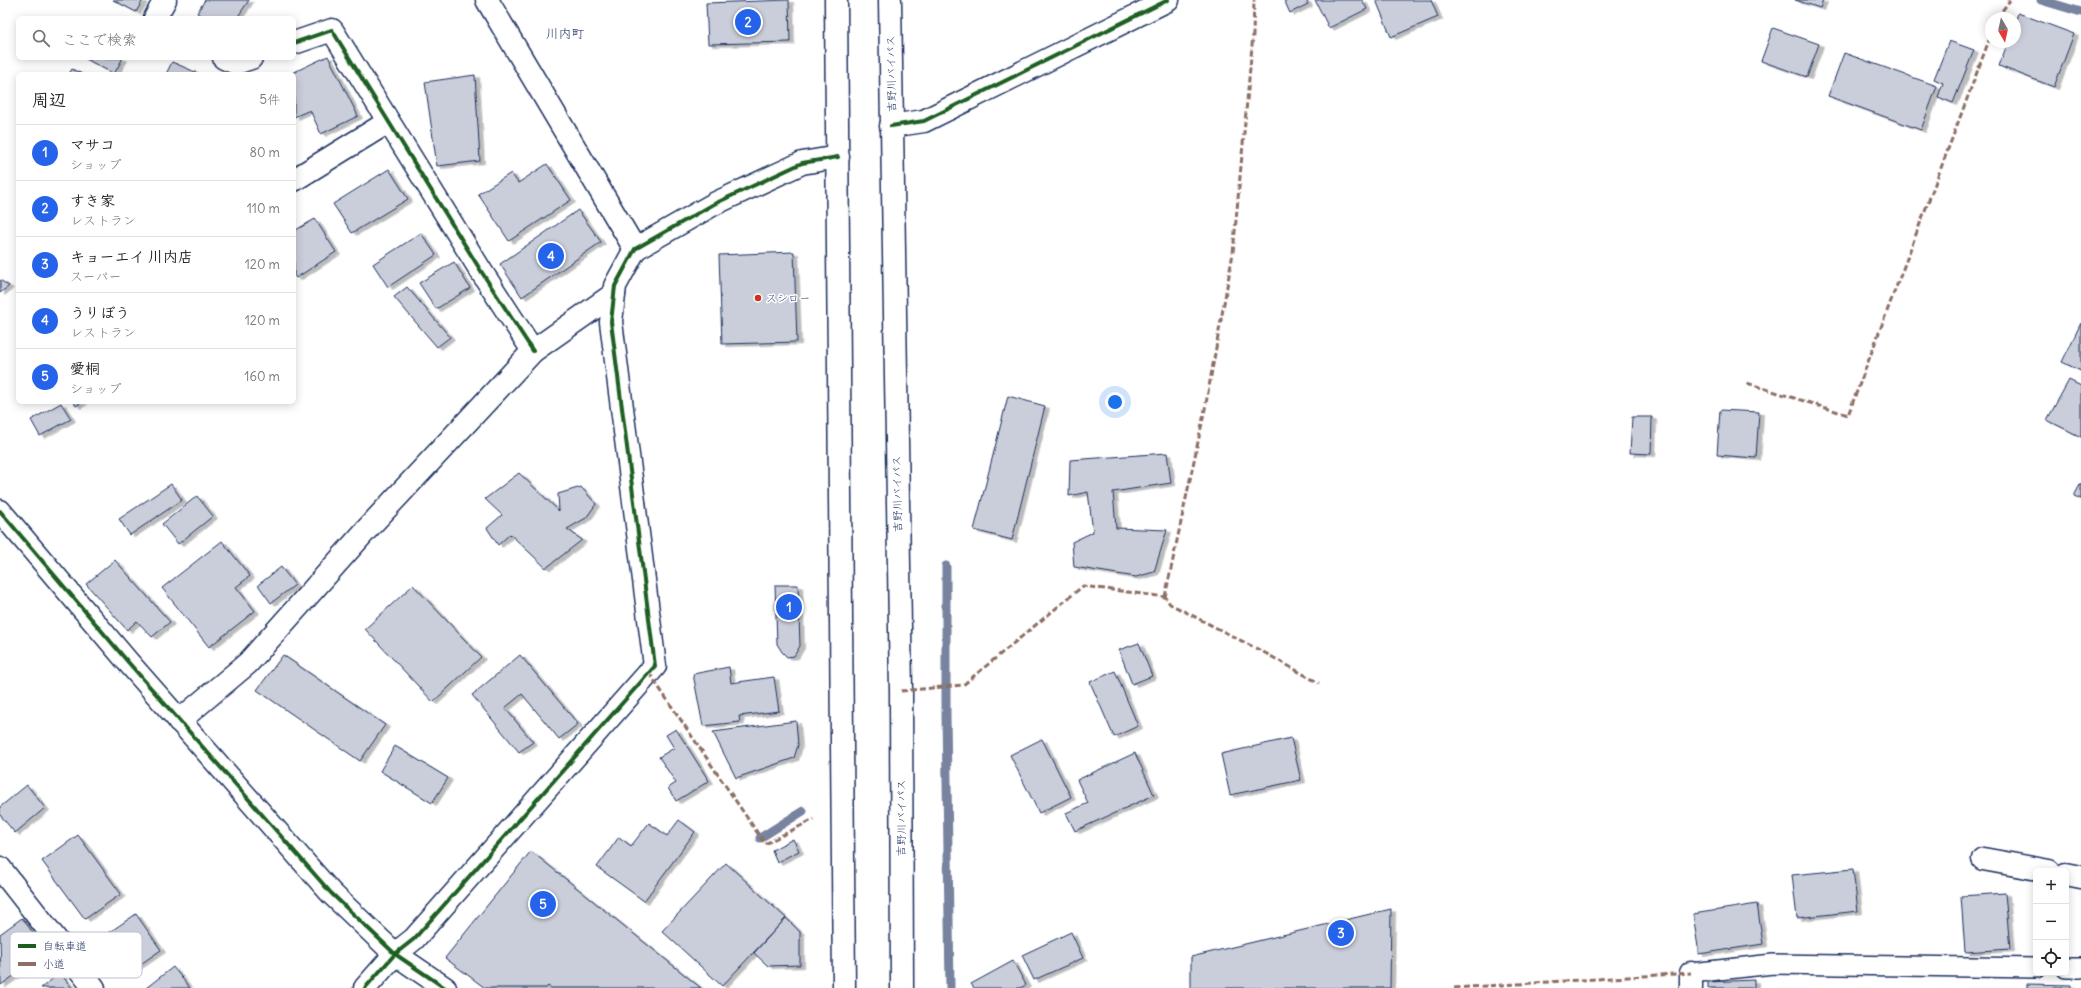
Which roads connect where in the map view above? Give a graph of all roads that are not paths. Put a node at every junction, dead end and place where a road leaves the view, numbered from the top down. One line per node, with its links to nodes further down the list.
1 (165, 0): 6 (main road)
2 (487, 0): 14 (main road)
3 (836, 0): 12 (main road)
4 (890, 0): 11 (main road, 吉野川バイパス)
5 (1168, 0): 11 (main road)
6 (157, 16)
7 (296, 42): 10 (main road)
8 (229, 60): 9 (main road)
9 (245, 60)
10 (388, 122): 13 (main road); 16 (main road)
11 (892, 126): 35 (main road, 吉野川バイパス)
12 (838, 157): 14 (main road); 34 (main road)
13 (296, 179)
14 (635, 249): 15 (main road)
15 (614, 294): 16 (main road); 25 (main road)
16 (533, 351): 18 (main road)
17 (0, 511): 18 (main road)
18 (179, 721): 25 (main road)
19 (1983, 859): 21 (main road)
20 (0, 868): 24 (main road)
21 (2033, 868)
22 (2069, 875): 23 (main road)
23 (2081, 877)
24 (50, 932)
25 (395, 954): 32 (main road); 33 (main road)
26 (2033, 968): 30 (lane)
27 (2069, 968): 28 (lane)
28 (2081, 968)
29 (86, 978): 31 (main road)
30 (1691, 981)
31 (94, 988)
32 (365, 988)
33 (445, 988)
34 (844, 988)
35 (902, 988)

